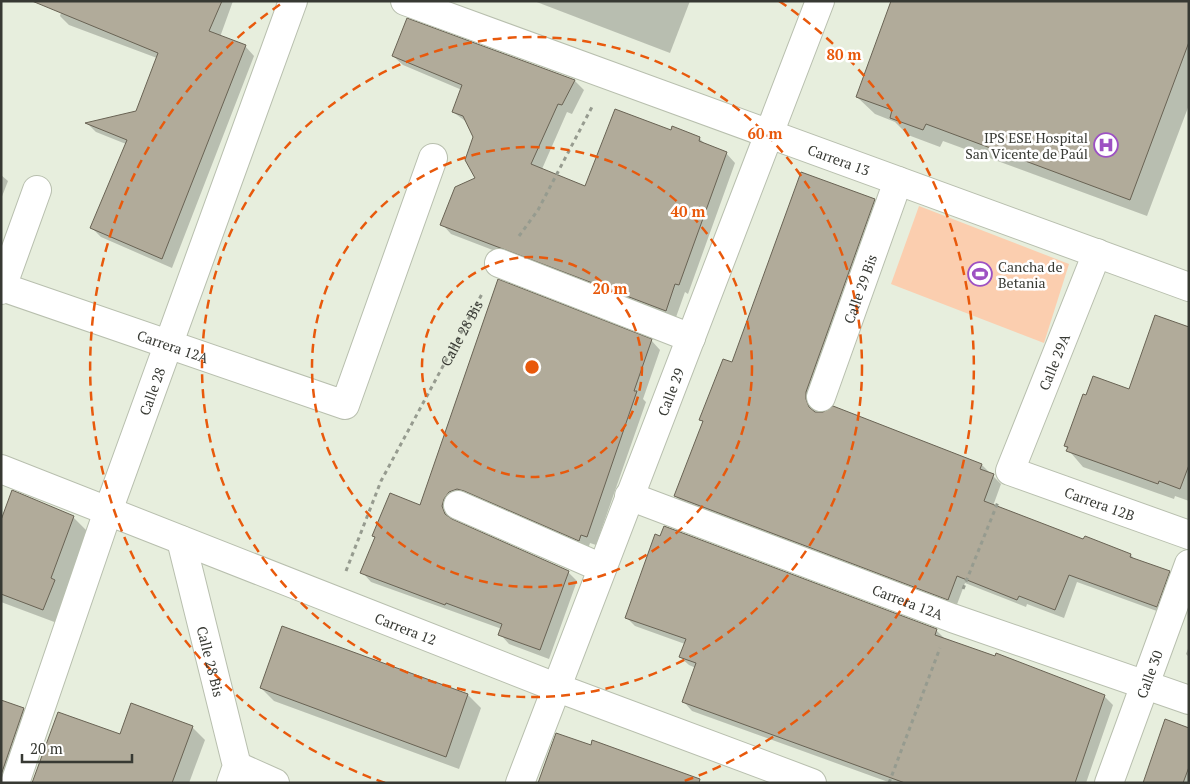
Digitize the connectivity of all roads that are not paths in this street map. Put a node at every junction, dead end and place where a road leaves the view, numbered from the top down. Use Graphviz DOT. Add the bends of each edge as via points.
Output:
graph roads {
  1 [pos="293,1"];
  2 [pos="405,1"];
  3 [pos="820,1"];
  4 [pos="769,134"];
  5 [pos="433,158"];
  6 [pos="898,181"];
  7 [pos="37,190"];
  8 [pos="1097,253"];
  9 [pos="499,263"];
  10 [pos="1189,287"];
  11 [pos="2,288"];
  12 [pos="691,338"];
  13 [pos="168,344"];
  14 [pos="821,397"];
  15 [pos="1,469"];
  16 [pos="1010,471"];
  17 [pos="629,496"];
  18 [pos="458,505"];
  19 [pos="108,511"];
  20 [pos="1189,535"];
  21 [pos="181,540"];
  22 [pos="1189,564"];
  23 [pos="602,568"];
  24 [pos="1144,685"];
  25 [pos="558,688"];
  26 [pos="1189,700"];
  27 [pos="234,774"];
  28 [pos="15,783"];
  29 [pos="276,783"];
  30 [pos="520,783"];
  31 [pos="812,783"];
  32 [pos="1109,783"];
  1 -- 13 [label="street, Calle 28"];
  2 -- 4 [label="street, Carrera 13"];
  3 -- 4 [label="street, Calle 29"];
  4 -- 6 [label="street, Carrera 13"];
  4 -- 12 [label="street, Calle 29"];
  5 -- 13 [label="street, Carrera 12A" via="345,405"];
  6 -- 8 [label="street, Carrera 13"];
  6 -- 14 [label="street, Calle 29 Bis"];
  7 -- 11 [label="street"];
  8 -- 10 [label="street, Carrera 13"];
  8 -- 16 [label="street, Calle 29A"];
  9 -- 12 [label="street"];
  11 -- 13 [label="street, Carrera 12A"];
  12 -- 17 [label="street, Calle 29"];
  13 -- 19 [label="street, Calle 28"];
  15 -- 19 [label="street, Carrera 12"];
  16 -- 20 [label="street, Carrera 12B"];
  17 -- 23 [label="street, Calle 29"];
  17 -- 24 [label="street, Carrera 12A" via="952,618"];
  18 -- 23 [label="street"];
  19 -- 21 [label="street, Carrera 12"];
  19 -- 28 [label="street, Calle 28"];
  21 -- 25 [label="street, Carrera 12"];
  21 -- 27 [label="street, Calle 28 Bis"];
  22 -- 24 [label="street, Calle 30"];
  23 -- 25 [label="street, Calle 29"];
  24 -- 26 [label="street, Carrera 12A"];
  24 -- 32 [label="street, Calle 30"];
  25 -- 30 [label="street, Calle 29"];
  25 -- 31 [label="street, Carrera 12"];
  27 -- 29 [label="street"];
}
